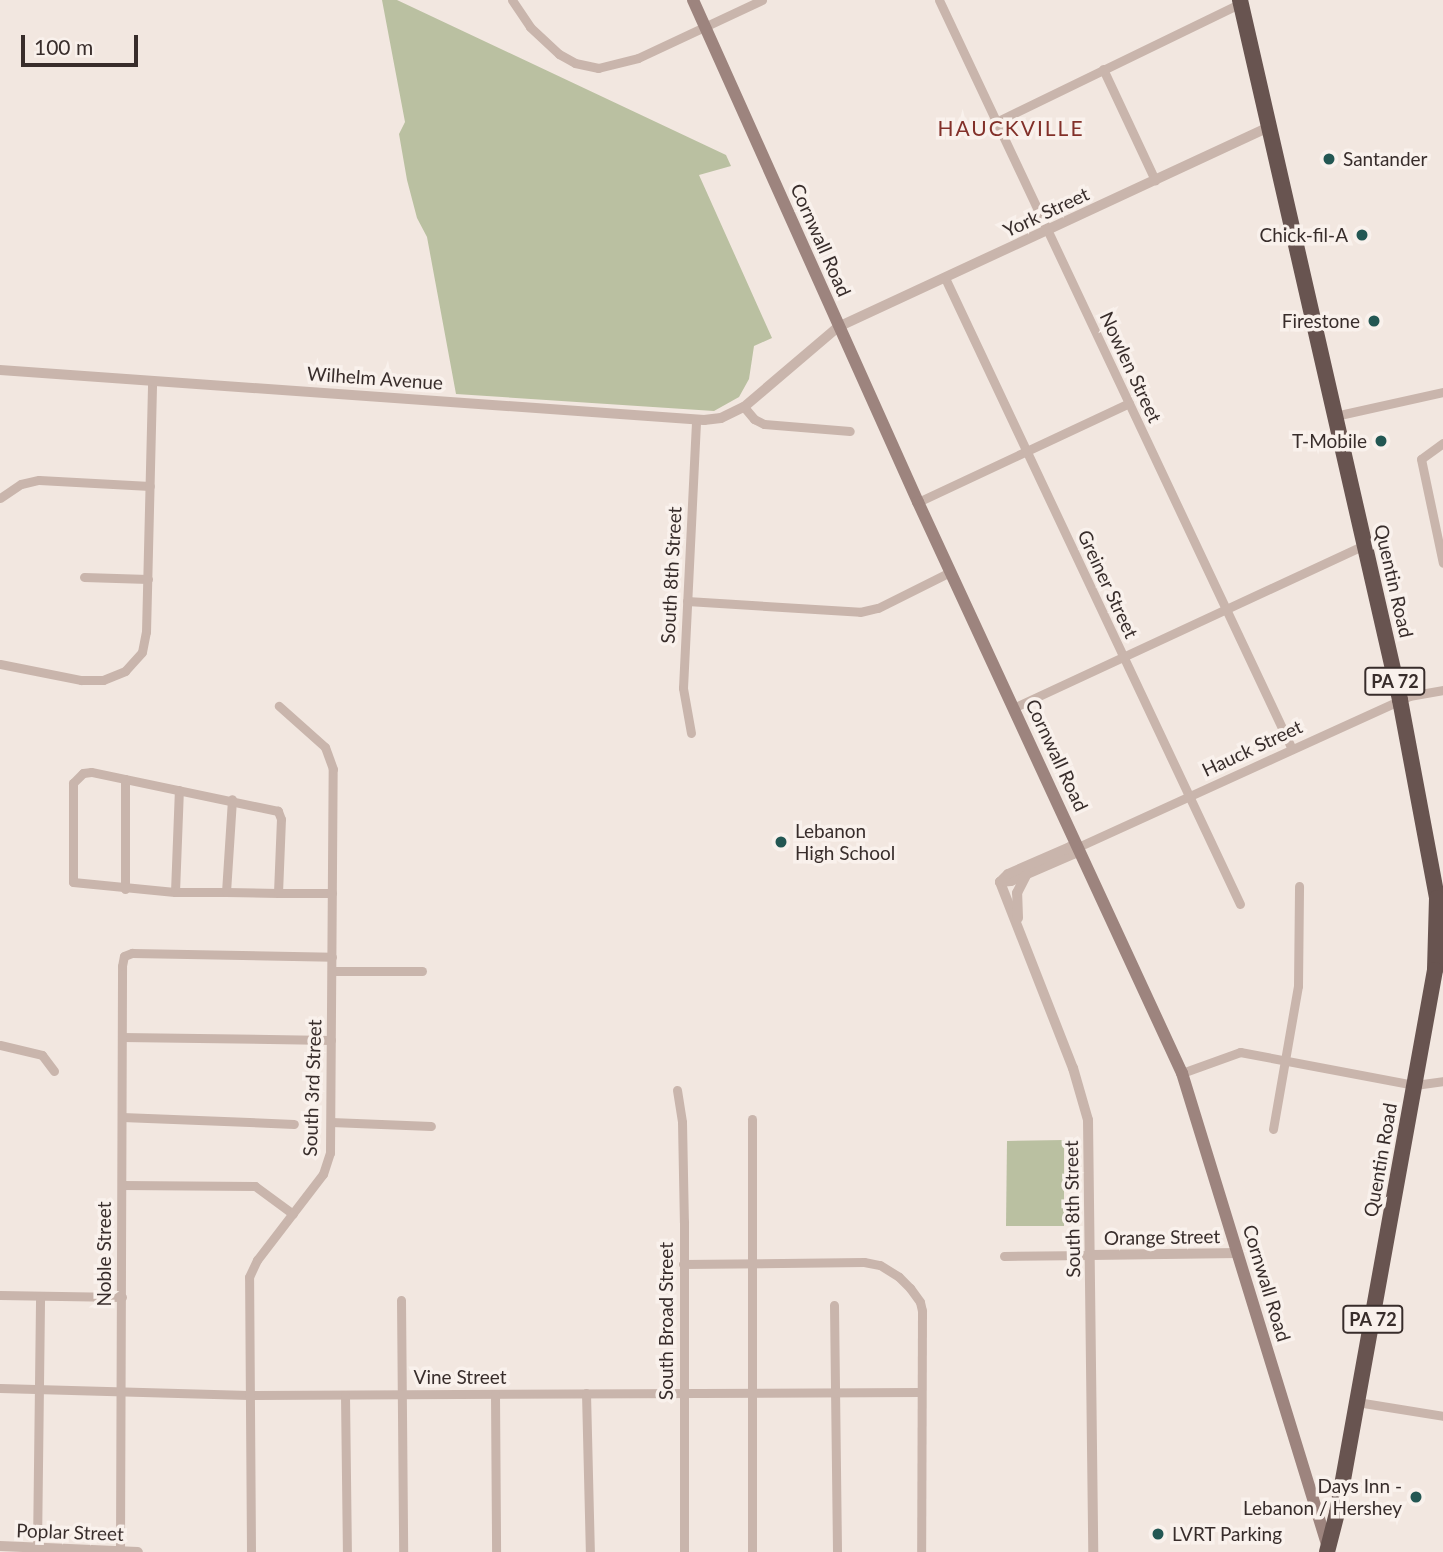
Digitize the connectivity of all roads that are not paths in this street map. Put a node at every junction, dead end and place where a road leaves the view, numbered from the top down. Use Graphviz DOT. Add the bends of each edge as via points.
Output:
graph roads {
  1 [pos="512,0"];
  2 [pos="693,0"];
  3 [pos="762,0"];
  4 [pos="939,0"];
  5 [pos="1240,2"];
  6 [pos="705,26"];
  7 [pos="1103,69"];
  8 [pos="996,122"];
  9 [pos="1269,127"];
  10 [pos="1155,180"];
  11 [pos="1048,230"];
  12 [pos="945,278"];
  13 [pos="838,327"];
  14 [pos="0,370"];
  15 [pos="152,380"];
  16 [pos="1443,392"];
  17 [pos="1129,403"];
  18 [pos="744,407"];
  19 [pos="1335,416"];
  20 [pos="696,419"];
  21 [pos="850,431"];
  22 [pos="1443,443"];
  23 [pos="1026,451"];
  24 [pos="150,486"];
  25 [pos="0,498"];
  26 [pos="918,502"];
  27 [pos="1364,545"];
  28 [pos="1443,562"];
  29 [pos="950,572"];
  30 [pos="84,577"];
  31 [pos="148,579"];
  32 [pos="687,601"];
  33 [pos="1226,609"];
  34 [pos="1123,657"];
  35 [pos="0,664"];
  36 [pos="1443,690"];
  37 [pos="1400,700"];
  38 [pos="279,706"];
  39 [pos="1013,708"];
  40 [pos="691,733"];
  41 [pos="1292,749"];
  42 [pos="125,779"];
  43 [pos="179,790"];
  44 [pos="1189,796"];
  45 [pos="232,799"];
  46 [pos="1078,847"];
  47 [pos="1026,875"];
  48 [pos="1000,882"];
  49 [pos="1299,886"];
  50 [pos="125,889"];
  51 [pos="174,892"];
  52 [pos="226,892"];
  53 [pos="278,892"];
  54 [pos="332,893"];
  55 [pos="1240,904"];
  56 [pos="1018,928"];
  57 [pos="1440,946"];
  58 [pos="332,957"];
  59 [pos="332,971"];
  60 [pos="422,971"];
  61 [pos="122,1037"];
  62 [pos="331,1040"];
  63 [pos="0,1045"];
  64 [pos="1285,1060"];
  65 [pos="54,1071"];
  66 [pos="1182,1073"];
  67 [pos="1443,1081"];
  68 [pos="1415,1085"];
  69 [pos="677,1090"];
  70 [pos="122,1117"];
  71 [pos="752,1119"];
  72 [pos="331,1122"];
  73 [pos="294,1124"];
  74 [pos="431,1126"];
  75 [pos="1273,1129"];
  76 [pos="122,1185"];
  77 [pos="293,1214"];
  78 [pos="1238,1253"];
  79 [pos="1091,1255"];
  80 [pos="1004,1256"];
  81 [pos="683,1264"];
  82 [pos="752,1266"];
  83 [pos="0,1295"];
  84 [pos="40,1296"];
  85 [pos="121,1297"];
  86 [pos="401,1300"];
  87 [pos="834,1305"];
  88 [pos="38,1387"];
  89 [pos="0,1388"];
  90 [pos="121,1391"];
  91 [pos="752,1392"];
  92 [pos="836,1392"];
  93 [pos="920,1392"];
  94 [pos="684,1393"];
  95 [pos="400,1394"];
  96 [pos="495,1394"];
  97 [pos="586,1394"];
  98 [pos="249,1395"];
  99 [pos="345,1395"];
  100 [pos="1357,1402"];
  101 [pos="1443,1416"];
  102 [pos="0,1546"];
  103 [pos="37,1548"];
  104 [pos="1328,1551"];
  105 [pos="120,1552"];
  106 [pos="138,1552"];
  107 [pos="251,1552"];
  108 [pos="347,1552"];
  109 [pos="402,1552"];
  110 [pos="496,1552"];
  111 [pos="590,1552"];
  112 [pos="684,1552"];
  113 [pos="752,1552"];
  114 [pos="837,1552"];
  115 [pos="921,1552"];
  116 [pos="1093,1552"];
  1 -- 6 [label="street" via="549,46 590,67 628,62"];
  2 -- 6 [label="main road, Cornwall Road"];
  3 -- 6 [label="street"];
  4 -- 8 [label="street, Nowlen Street"];
  5 -- 7 [label="street"];
  5 -- 9 [label="highway, Quentin Road / PA 72"];
  6 -- 13 [label="main road, Cornwall Road"];
  7 -- 8 [label="street"];
  7 -- 10 [label="street"];
  8 -- 11 [label="street, Nowlen Street"];
  9 -- 10 [label="street, York Street"];
  9 -- 19 [label="highway, Quentin Road / PA 72"];
  10 -- 11 [label="street, York Street"];
  11 -- 12 [label="street, York Street"];
  11 -- 17 [label="street, Nowlen Street"];
  12 -- 13 [label="street, York Street"];
  12 -- 23 [label="street, Greiner Street"];
  13 -- 18 [label="street, Wilhelm Avenue"];
  13 -- 26 [label="main road, Cornwall Road"];
  14 -- 15 [label="street, Wilhelm Avenue"];
  15 -- 20 [label="street, Wilhelm Avenue"];
  15 -- 24 [label="street"];
  16 -- 19 [label="street"];
  17 -- 23 [label="street"];
  17 -- 33 [label="street, Nowlen Street"];
  18 -- 20 [label="street, Wilhelm Avenue" via="721,418"];
  18 -- 21 [label="street" via="764,424"];
  19 -- 27 [label="highway, Quentin Road / PA 72"];
  20 -- 32 [label="street, South 8th Street"];
  22 -- 28 [label="street" via="1421,459"];
  23 -- 26 [label="street"];
  23 -- 34 [label="street, Greiner Street"];
  24 -- 25 [label="street" via="39,480 21,484"];
  24 -- 31 [label="street"];
  26 -- 29 [label="main road, Cornwall Road"];
  27 -- 33 [label="street"];
  27 -- 37 [label="highway, Quentin Road / PA 72"];
  29 -- 32 [label="street" via="878,608 860,612"];
  29 -- 39 [label="main road, Cornwall Road"];
  30 -- 31 [label="street"];
  31 -- 35 [label="street" via="142,652 125,671 103,680 81,680"];
  32 -- 40 [label="street, South 8th Street" via="683,688"];
  33 -- 34 [label="street"];
  33 -- 41 [label="street, Nowlen Street"];
  34 -- 39 [label="street"];
  34 -- 44 [label="street, Greiner Street"];
  36 -- 37 [label="street, Hauck Street"];
  37 -- 41 [label="street, Hauck Street"];
  37 -- 57 [label="highway, Quentin Road / PA 72" via="1434,871"];
  38 -- 54 [label="street, South 3rd Street" via="319,740 332,762"];
  39 -- 46 [label="main road, Cornwall Road"];
  41 -- 44 [label="street, Hauck Street"];
  42 -- 43 [label="street"];
  42 -- 50 [label="street"];
  42 -- 50 [label="street" via="92,772 83,773 73,783 73,881"];
  43 -- 45 [label="street"];
  43 -- 51 [label="street"];
  44 -- 46 [label="street, Hauck Street"];
  44 -- 55 [label="street, Greiner Street"];
  45 -- 52 [label="street"];
  45 -- 53 [label="street" via="278,811"];
  46 -- 47 [label="street, Hauck Street" via="1073,854"];
  46 -- 48 [label="street, Hauck Street" via="1008,874"];
  46 -- 66 [label="main road, Cornwall Road"];
  47 -- 48 [label="street, Hauck Street"];
  47 -- 56 [label="street" via="1017,893"];
  48 -- 56 [label="street, South 8th Street"];
  49 -- 64 [label="street" via="1298,986"];
  50 -- 51 [label="street"];
  51 -- 52 [label="street"];
  52 -- 53 [label="street"];
  53 -- 54 [label="street"];
  54 -- 58 [label="street, South 3rd Street"];
  56 -- 79 [label="street, South 8th Street" via="1086,1108"];
  57 -- 68 [label="highway, Quentin Road / PA 72"];
  58 -- 59 [label="street, South 3rd Street"];
  58 -- 61 [label="street, Noble Street" via="124,956"];
  59 -- 60 [label="street"];
  59 -- 62 [label="street, South 3rd Street"];
  61 -- 62 [label="street"];
  61 -- 70 [label="street, Noble Street"];
  62 -- 72 [label="street, South 3rd Street"];
  63 -- 65 [label="street" via="42,1055"];
  64 -- 66 [label="street" via="1240,1052"];
  64 -- 68 [label="street"];
  64 -- 75 [label="street"];
  66 -- 78 [label="main road, Cornwall Road"];
  67 -- 68 [label="street"];
  68 -- 100 [label="highway, Quentin Road / PA 72"];
  69 -- 81 [label="street, South Broad Street" via="682,1122"];
  70 -- 73 [label="street"];
  70 -- 76 [label="street, Noble Street"];
  71 -- 82 [label="street"];
  72 -- 74 [label="street"];
  72 -- 77 [label="street, South 3rd Street" via="328,1165"];
  76 -- 77 [label="street" via="255,1186"];
  76 -- 85 [label="street, Noble Street"];
  77 -- 98 [label="street, South 3rd Street" via="249,1277"];
  78 -- 79 [label="street, Orange Street"];
  78 -- 104 [label="main road, Cornwall Road"];
  79 -- 80 [label="street, Orange Street"];
  79 -- 116 [label="street, South 8th Street"];
  81 -- 82 [label="street"];
  81 -- 94 [label="street, South Broad Street"];
  82 -- 91 [label="street"];
  82 -- 93 [label="street" via="864,1262 880,1265 899,1277 920,1302"];
  83 -- 84 [label="street"];
  84 -- 85 [label="street"];
  84 -- 88 [label="street"];
  85 -- 90 [label="street, Noble Street"];
  86 -- 95 [label="street"];
  87 -- 92 [label="street"];
  88 -- 89 [label="street, Vine Street"];
  88 -- 90 [label="street, Vine Street"];
  88 -- 103 [label="street"];
  90 -- 98 [label="street, Vine Street"];
  90 -- 105 [label="street, Noble Street"];
  91 -- 92 [label="street, Vine Street"];
  91 -- 94 [label="street, Vine Street"];
  91 -- 113 [label="street"];
  92 -- 93 [label="street, Vine Street"];
  92 -- 114 [label="street"];
  93 -- 115 [label="street"];
  94 -- 97 [label="street, Vine Street"];
  94 -- 112 [label="street, South Broad Street"];
  95 -- 96 [label="street, Vine Street"];
  95 -- 99 [label="street, Vine Street"];
  95 -- 109 [label="street"];
  96 -- 97 [label="street, Vine Street"];
  96 -- 110 [label="street"];
  97 -- 111 [label="street"];
  98 -- 99 [label="street, Vine Street"];
  98 -- 107 [label="street, South 3rd Street"];
  99 -- 108 [label="street"];
  100 -- 101 [label="street"];
  100 -- 104 [label="highway, Quentin Road / PA 72"];
  102 -- 103 [label="street, Poplar Street"];
  103 -- 105 [label="street, Poplar Street"];
  105 -- 106 [label="street, Poplar Street"];
}
